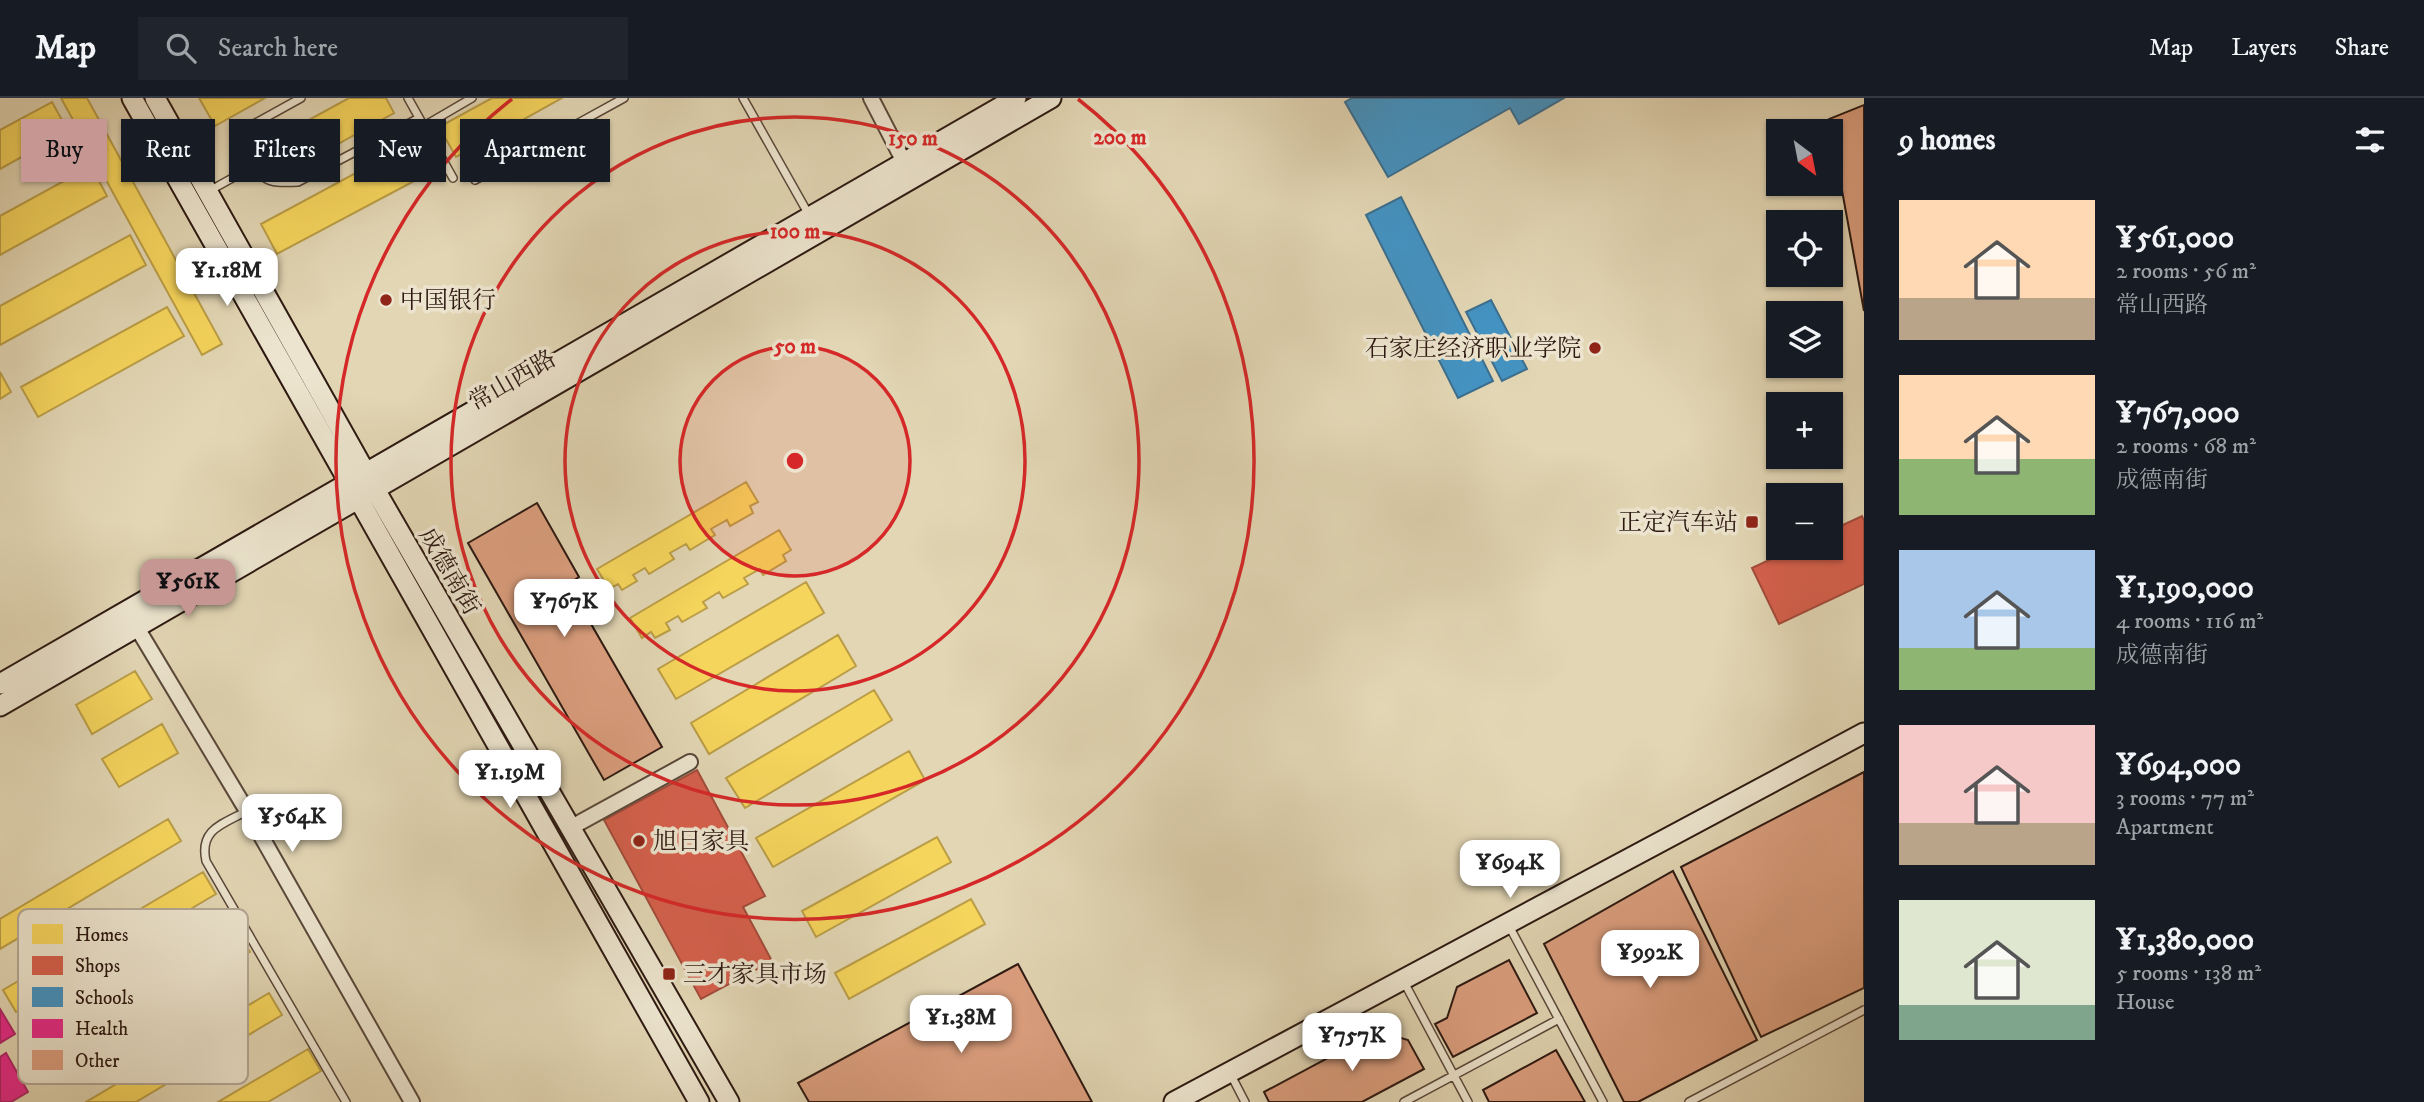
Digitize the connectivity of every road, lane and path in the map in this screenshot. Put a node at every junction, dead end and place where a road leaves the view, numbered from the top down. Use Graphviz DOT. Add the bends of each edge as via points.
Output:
graph roads {
  1 [pos="132,98"];
  2 [pos="155,98"];
  3 [pos="300,98"];
  4 [pos="408,98"];
  5 [pos="472,98"];
  6 [pos="624,98"];
  7 [pos="743,98"];
  8 [pos="871,98"];
  9 [pos="1016,98"];
  10 [pos="1051,98"];
  11 [pos="419,118"];
  12 [pos="263,119"];
  13 [pos="436,119"];
  14 [pos="586,119"];
  15 [pos="340,160"];
  16 [pos="904,162"];
  17 [pos="446,165"];
  18 [pos="453,178"];
  19 [pos="229,180"];
  20 [pos="207,192"];
  21 [pos="809,216"];
  22 [pos="361,485"];
  23 [pos="136,626"];
  24 [pos="0,684"];
  25 [pos="0,706"];
  26 [pos="1864,733"];
  27 [pos="690,762"];
  28 [pos="247,811"];
  29 [pos="570,828"];
  30 [pos="234,909"];
  31 [pos="1508,924"];
  32 [pos="248,933"];
  33 [pos="1402,980"];
  34 [pos="1864,1010"];
  35 [pos="1559,1019"];
  36 [pos="1230,1072"];
  37 [pos="1454,1076"];
  38 [pos="346,1102"];
  39 [pos="412,1102"];
  40 [pos="699,1102"];
  41 [pos="729,1102"];
  42 [pos="1174,1102"];
  43 [pos="1245,1102"];
  44 [pos="1404,1102"];
  45 [pos="1468,1102"];
  46 [pos="1603,1102"];
  47 [pos="1689,1102"];
  1 -- 22 [label="main road, 成德南街"];
  2 -- 20 [label="main road, 成德南街"];
  3 -- 12 [label="lane"];
  4 -- 11 [label="lane"];
  5 -- 13 [label="lane"];
  6 -- 14 [label="lane"];
  7 -- 21 [label="lane"];
  8 -- 16 [label="street"];
  9 -- 16 [label="main road, 常山西路"];
  10 -- 22 [label="main road, 常山西路"];
  11 -- 15 [label="lane"];
  16 -- 21 [label="main road, 常山西路"];
  17 -- 18 [label="lane"];
  19 -- 20 [label="lane"];
  20 -- 22 [label="main road, 成德南街"];
  21 -- 22 [label="main road, 常山西路"];
  22 -- 23 [label="main road, 常山西路"];
  22 -- 24 [label="main road, 常山西路"];
  22 -- 29 [label="main road, 成德南街"];
  22 -- 40 [label="main road, 成德南街"];
  23 -- 25 [label="main road, 常山西路"];
  23 -- 28 [label="street"];
  26 -- 31 [label="main road"];
  27 -- 29 [label="street"];
  28 -- 30 [label="lane" via="220,825 203,846 206,861"];
  28 -- 39 [label="street"];
  29 -- 41 [label="main road, 成德南街"];
  31 -- 33 [label="main road"];
  31 -- 35 [label="lane"];
  32 -- 38 [label="lane"];
  33 -- 36 [label="main road"];
  33 -- 37 [label="lane"];
  34 -- 47 [label="lane"];
  35 -- 37 [label="lane"];
  35 -- 46 [label="lane"];
  36 -- 42 [label="main road"];
  36 -- 43 [label="lane"];
  37 -- 44 [label="lane"];
  37 -- 45 [label="lane"];
}
